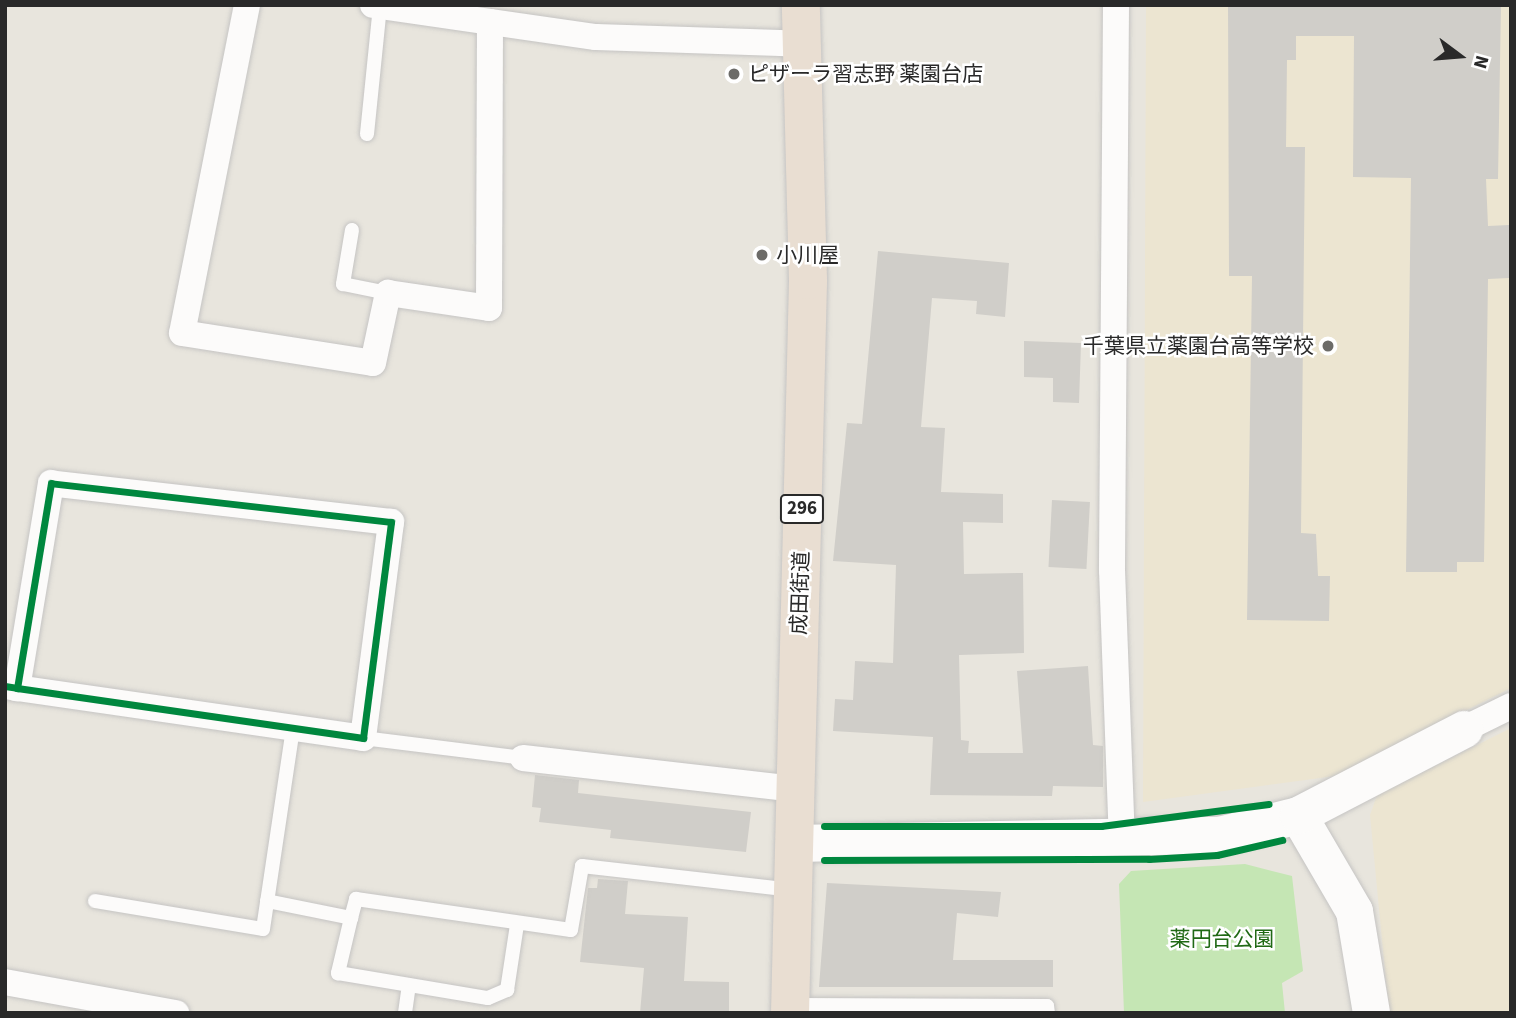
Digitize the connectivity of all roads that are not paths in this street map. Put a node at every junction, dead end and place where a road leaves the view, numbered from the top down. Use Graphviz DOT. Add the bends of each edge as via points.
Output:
graph roads {
  1 [pos="247,5"];
  2 [pos="800,5"];
  3 [pos="1116,5"];
  4 [pos="377,6"];
  5 [pos="490,22"];
  6 [pos="803,44"];
  7 [pos="367,134"];
  8 [pos="352,230"];
  9 [pos="388,293"];
  10 [pos="11,687"];
  11 [pos="1511,706"];
  12 [pos="293,729"];
  13 [pos="1464,729"];
  14 [pos="363,738"];
  15 [pos="523,758"];
  16 [pos="794,789"];
  17 [pos="1298,816"];
  18 [pos="1122,841"];
  19 [pos="794,843"];
  20 [pos="794,890"];
  21 [pos="95,901"];
  22 [pos="267,901"];
  23 [pos="351,918"];
  24 [pos="517,925"];
  25 [pos="5,982"];
  26 [pos="409,985"];
  27 [pos="790,1009"];
  28 [pos="176,1013"];
  29 [pos="405,1013"];
  30 [pos="1048,1013"];
  31 [pos="1371,1013"];
  1 -- 9 [label="street" via="182,333 373,363"];
  2 -- 6 [label="highway, 成田街道 / 296"];
  3 -- 18 [label="street" via="1112,570"];
  4 -- 5 [label="street"];
  4 -- 7 [label="lane"];
  5 -- 6 [label="street" via="596,37"];
  5 -- 9 [label="street" via="489,308"];
  6 -- 16 [label="highway, 成田街道 / 296" via="808,280"];
  8 -- 9 [label="lane" via="343,284"];
  10 -- 12 [label="street"];
  10 -- 14 [label="street" via="51,483 391,522"];
  11 -- 13 [label="street"];
  12 -- 14 [label="street"];
  12 -- 22 [label="lane"];
  13 -- 17 [label="street"];
  14 -- 15 [label="lane"];
  15 -- 16 [label="street"];
  16 -- 19 [label="highway, 成田街道 / 296"];
  17 -- 18 [label="street" via="1219,835"];
  17 -- 31 [label="street" via="1354,911"];
  18 -- 19 [label="street"];
  19 -- 20 [label="highway, 成田街道 / 296"];
  20 -- 24 [label="lane" via="582,866 571,930"];
  20 -- 27 [label="highway, 成田街道 / 296"];
  21 -- 22 [label="lane" via="263,929"];
  22 -- 23 [label="lane"];
  23 -- 24 [label="lane" via="356,899"];
  23 -- 26 [label="lane" via="338,973"];
  24 -- 26 [label="lane" via="507,990 488,998"];
  25 -- 28 [label="street"];
  26 -- 29 [label="lane"];
  27 -- 30 [label="lane" via="1047,1006"];
}
